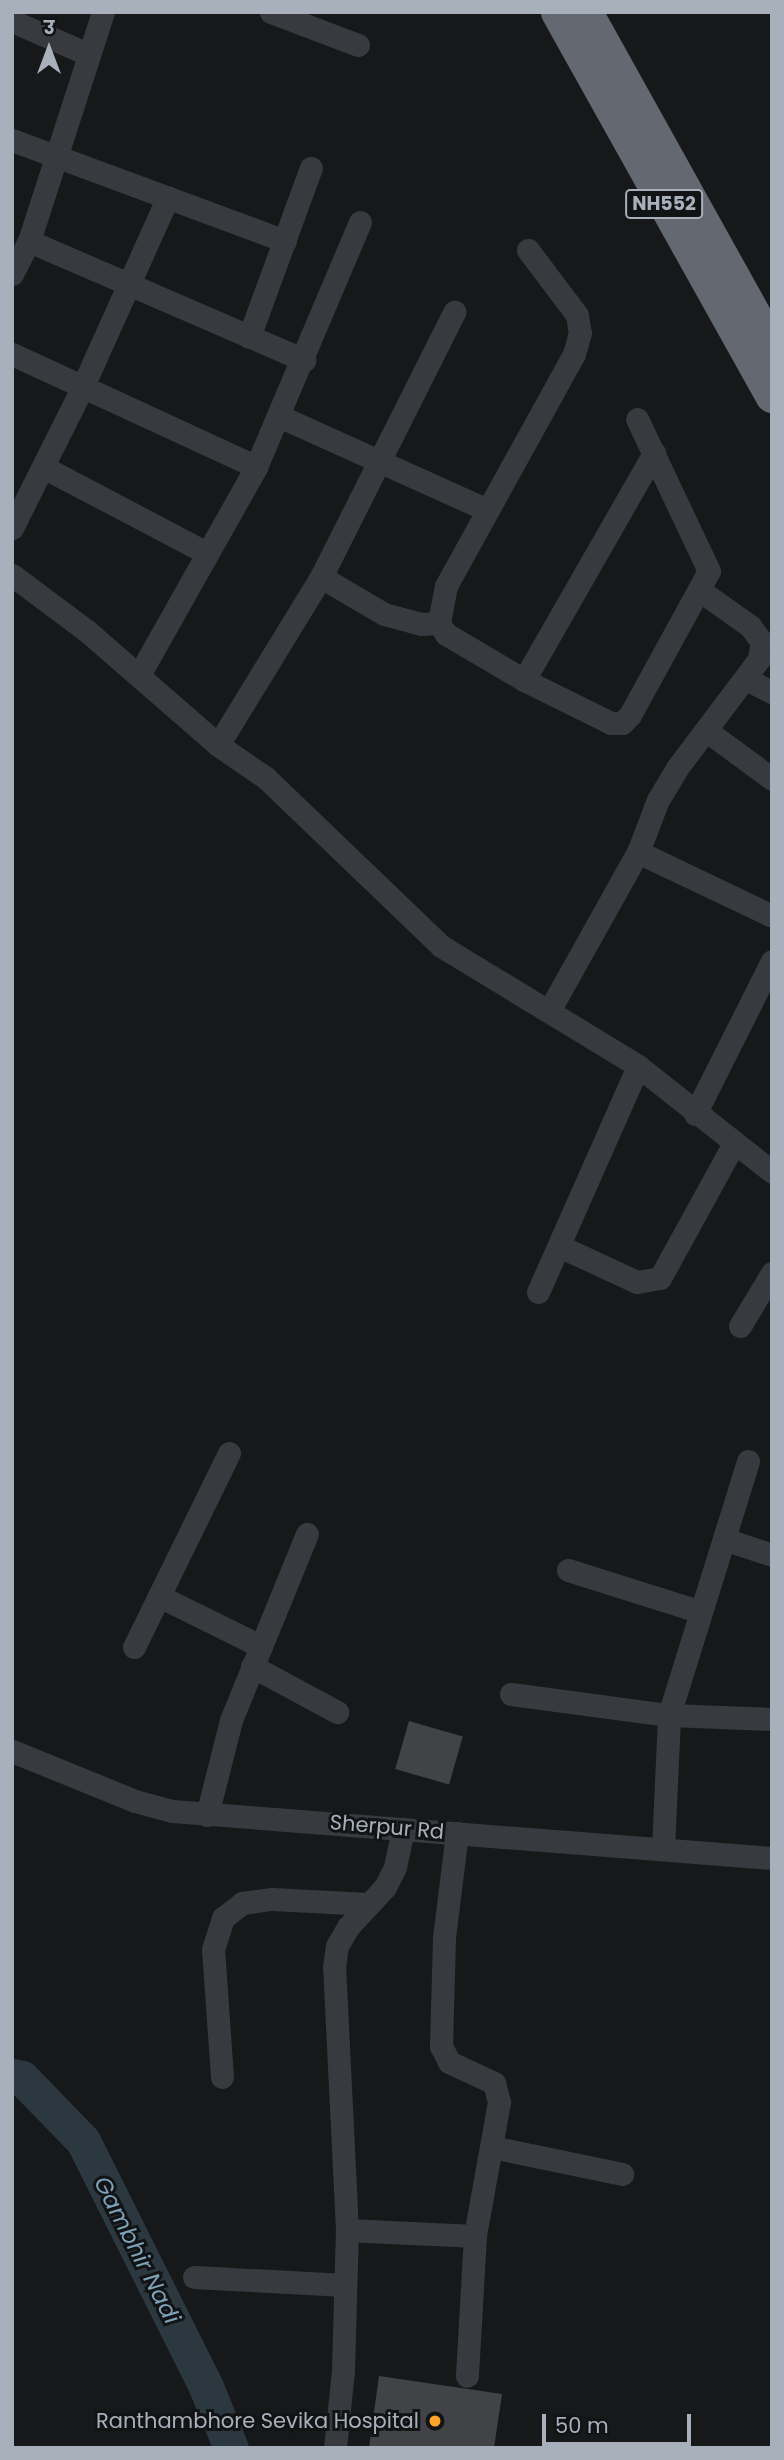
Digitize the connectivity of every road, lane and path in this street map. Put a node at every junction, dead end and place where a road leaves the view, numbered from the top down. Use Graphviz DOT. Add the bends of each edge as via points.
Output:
graph roads {
  1 [pos="103,12"];
  2 [pos="271,12"];
  3 [pos="557,12"];
  4 [pos="586,12"];
  5 [pos="25,21"];
  6 [pos="358,45"];
  7 [pos="88,54"];
  8 [pos="12,140"];
  9 [pos="58,155"];
  10 [pos="311,168"];
  11 [pos="168,197"];
  12 [pos="360,222"];
  13 [pos="29,241"];
  14 [pos="285,241"];
  15 [pos="528,250"];
  16 [pos="12,274"];
  17 [pos="130,286"];
  18 [pos="454,312"];
  19 [pos="249,337"];
  20 [pos="772,346"];
  21 [pos="12,354"];
  22 [pos="304,360"];
  23 [pos="83,386"];
  24 [pos="772,396"];
  25 [pos="279,416"];
  26 [pos="637,419"];
  27 [pos="654,453"];
  28 [pos="381,462"];
  29 [pos="256,467"];
  30 [pos="45,468"];
  31 [pos="488,510"];
  32 [pos="12,528"];
  33 [pos="207,554"];
  34 [pos="12,575"];
  35 [pos="321,577"];
  36 [pos="702,592"];
  37 [pos="439,623"];
  38 [pos="139,675"];
  39 [pos="524,680"];
  40 [pos="748,680"];
  41 [pos="772,692"];
  42 [pos="707,731"];
  43 [pos="218,745"];
  44 [pos="772,779"];
  45 [pos="638,852"];
  46 [pos="772,915"];
  47 [pos="772,961"];
  48 [pos="550,1011"];
  49 [pos="638,1066"];
  50 [pos="695,1114"];
  51 [pos="733,1145"];
  52 [pos="772,1172"];
  53 [pos="559,1246"];
  54 [pos="772,1273"];
  55 [pos="538,1292"];
  56 [pos="740,1326"];
  57 [pos="229,1453"];
  58 [pos="748,1461"];
  59 [pos="307,1534"];
  60 [pos="724,1539"];
  61 [pos="772,1555"];
  62 [pos="568,1570"];
  63 [pos="159,1596"];
  64 [pos="701,1612"];
  65 [pos="134,1647"];
  66 [pos="256,1656"];
  67 [pos="512,1694"];
  68 [pos="337,1712"];
  69 [pos="669,1716"];
  70 [pos="772,1719"];
  71 [pos="12,1751"];
  72 [pos="207,1815"];
  73 [pos="403,1829"];
  74 [pos="457,1833"];
  75 [pos="663,1849"];
  76 [pos="772,1858"];
  77 [pos="369,1904"];
  78 [pos="222,2077"];
  79 [pos="492,2147"];
  80 [pos="622,2174"];
  81 [pos="346,2230"];
  82 [pos="475,2236"];
  83 [pos="194,2277"];
  84 [pos="345,2285"];
  85 [pos="467,2376"];
  86 [pos="335,2448"];
  1 -- 7 [label="street"];
  2 -- 6 [label="street"];
  3 -- 24 [label="highway, NH552"];
  4 -- 20 [label="highway, NH552"];
  5 -- 7 [label="street"];
  7 -- 9 [label="street"];
  8 -- 9 [label="street"];
  9 -- 11 [label="street"];
  9 -- 13 [label="street"];
  10 -- 14 [label="street"];
  11 -- 14 [label="street"];
  11 -- 17 [label="street"];
  12 -- 22 [label="street"];
  13 -- 16 [label="street"];
  13 -- 17 [label="street"];
  14 -- 19 [label="street"];
  15 -- 31 [label="street" via="577,315 580,333 574,354"];
  17 -- 19 [label="street"];
  17 -- 23 [label="street"];
  18 -- 28 [label="street"];
  19 -- 22 [label="street"];
  21 -- 23 [label="street"];
  22 -- 25 [label="street"];
  23 -- 29 [label="street"];
  23 -- 30 [label="street"];
  25 -- 28 [label="street"];
  25 -- 29 [label="street"];
  26 -- 27 [label="street"];
  27 -- 36 [label="street" via="705,554 709,571"];
  27 -- 39 [label="street"];
  28 -- 31 [label="street"];
  28 -- 35 [label="street"];
  29 -- 33 [label="street"];
  30 -- 32 [label="street"];
  30 -- 33 [label="street"];
  31 -- 37 [label="street" via="446,586"];
  33 -- 38 [label="street"];
  34 -- 38 [label="street"];
  35 -- 37 [label="street" via="384,614 421,624"];
  35 -- 43 [label="street"];
  36 -- 39 [label="street" via="622,723 611,723"];
  36 -- 40 [label="street" via="750,626 762,642"];
  37 -- 39 [label="street" via="446,634"];
  38 -- 43 [label="street"];
  40 -- 41 [label="street"];
  40 -- 42 [label="street"];
  42 -- 44 [label="street"];
  42 -- 45 [label="street" via="658,800"];
  43 -- 48 [label="street" via="266,778 441,946"];
  45 -- 46 [label="street"];
  45 -- 48 [label="street"];
  47 -- 50 [label="street"];
  48 -- 49 [label="street"];
  49 -- 50 [label="street"];
  49 -- 53 [label="street"];
  50 -- 51 [label="street"];
  51 -- 52 [label="street"];
  51 -- 53 [label="street" via="660,1278 637,1283"];
  53 -- 55 [label="street"];
  54 -- 56 [label="street"];
  57 -- 63 [label="street"];
  58 -- 60 [label="street"];
  59 -- 66 [label="street"];
  60 -- 61 [label="street"];
  60 -- 64 [label="street"];
  62 -- 64 [label="street"];
  63 -- 65 [label="street"];
  63 -- 66 [label="street"];
  64 -- 69 [label="street"];
  66 -- 68 [label="street"];
  66 -- 72 [label="street" via="231,1720"];
  67 -- 69 [label="street"];
  69 -- 70 [label="street"];
  69 -- 75 [label="street"];
  71 -- 72 [label="street, Sherpur Rd" via="135,1801"];
  72 -- 73 [label="street, Sherpur Rd"];
  73 -- 74 [label="street, Sherpur Rd"];
  73 -- 77 [label="street" via="395,1867"];
  74 -- 75 [label="street, Sherpur Rd"];
  74 -- 79 [label="street" via="444,1938 441,2046 449,2062 494,2083 499,2102"];
  75 -- 76 [label="street, Sherpur Rd"];
  77 -- 78 [label="street" via="272,1899 242,1903 223,1918 213,1949"];
  77 -- 81 [label="street" via="337,1946 334,1967"];
  79 -- 80 [label="street"];
  79 -- 82 [label="street"];
  81 -- 82 [label="street"];
  81 -- 84 [label="street"];
  82 -- 85 [label="street"];
  83 -- 84 [label="street"];
  84 -- 86 [label="street"];
}
